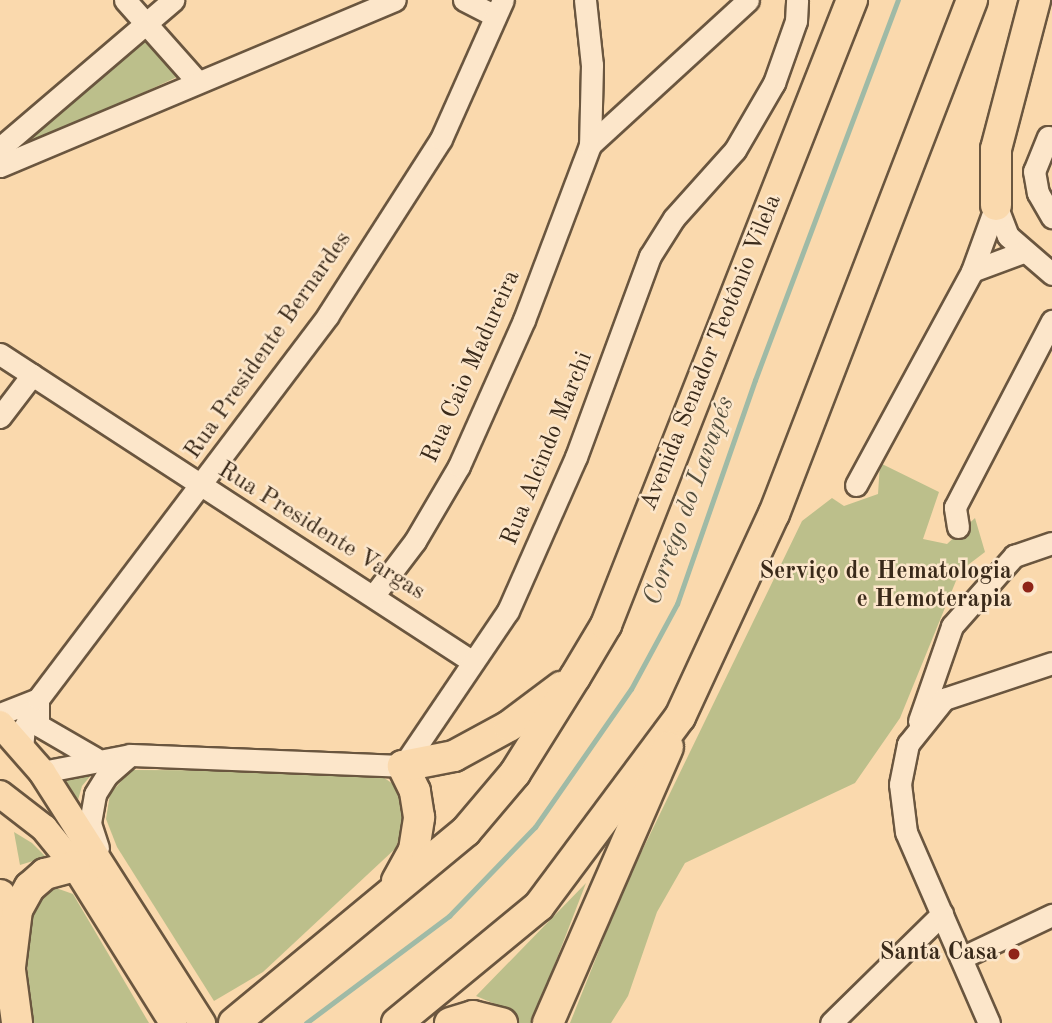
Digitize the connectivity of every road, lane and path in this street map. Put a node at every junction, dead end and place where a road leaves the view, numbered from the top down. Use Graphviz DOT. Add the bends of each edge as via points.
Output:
graph roads {
  1 [pos="125,0"];
  2 [pos="173,0"];
  3 [pos="395,0"];
  4 [pos="464,0"];
  5 [pos="585,0"];
  6 [pos="748,0"];
  7 [pos="797,0"];
  8 [pos="852,0"];
  9 [pos="972,0"];
  10 [pos="1035,0"];
  11 [pos="499,8"];
  12 [pos="148,24"];
  13 [pos="196,80"];
  14 [pos="1052,139"];
  15 [pos="590,145"];
  16 [pos="0,148"];
  17 [pos="0,166"];
  18 [pos="996,205"];
  19 [pos="1052,217"];
  20 [pos="1023,253"];
  21 [pos="972,271"];
  22 [pos="1052,274"];
  23 [pos="1052,321"];
  24 [pos="0,354"];
  25 [pos="32,375"];
  26 [pos="0,417"];
  27 [pos="856,485"];
  28 [pos="201,488"];
  29 [pos="958,527"];
  30 [pos="1052,543"];
  31 [pos="374,595"];
  32 [pos="473,662"];
  33 [pos="1052,663"];
  34 [pos="575,677"];
  35 [pos="38,699"];
  36 [pos="0,714"];
  37 [pos="680,717"];
  38 [pos="0,724"];
  39 [pos="916,729"];
  40 [pos="22,749"];
  41 [pos="130,755"];
  42 [pos="95,758"];
  43 [pos="403,766"];
  44 [pos="42,772"];
  45 [pos="0,794"];
  46 [pos="86,868"];
  47 [pos="390,894"];
  48 [pos="0,895"];
  49 [pos="942,914"];
  50 [pos="1052,915"];
  51 [pos="961,958"];
  52 [pos="10,967"];
  53 [pos="18,1023"];
  54 [pos="173,1023"];
  55 [pos="202,1023"];
  56 [pos="234,1023"];
  57 [pos="397,1023"];
  58 [pos="450,1023"];
  59 [pos="502,1023"];
  60 [pos="548,1023"];
  61 [pos="831,1023"];
  62 [pos="989,1023"];
  1 -- 12 [label="street"];
  2 -- 12 [label="street"];
  3 -- 13 [label="street"];
  4 -- 11 [label="street"];
  5 -- 15 [label="street, Rua Caio Madureira" via="592,65"];
  6 -- 15 [label="street, Rua Caio Madureira"];
  7 -- 32 [label="street, Rua Alcindo Marchi" via="796,21 774,83 735,149 674,218 650,256 539,547 508,611"];
  8 -- 34 [label="highway, Avenida Senador Teotônio Vilela" via="606,625"];
  9 -- 37 [label="highway" via="774,514"];
  10 -- 18 [label="highway" via="996,149"];
  11 -- 28 [label="street, Rua Presidente Bernardes" via="442,139 328,315"];
  12 -- 13 [label="street"];
  12 -- 16 [label="street"];
  13 -- 17 [label="street"];
  14 -- 19 [label="street" via="1048,136 1034,171 1038,193"];
  15 -- 31 [label="street, Rua Caio Madureira" via="524,320 459,466 415,541"];
  18 -- 20 [label="street" via="1008,236"];
  18 -- 21 [label="street"];
  20 -- 21 [label="street"];
  20 -- 22 [label="street"];
  21 -- 27 [label="street"];
  23 -- 29 [label="street" via="955,507"];
  24 -- 25 [label="street, Rua Presidente Vargas"];
  25 -- 26 [label="street"];
  25 -- 28 [label="street, Rua Presidente Vargas"];
  28 -- 31 [label="street, Rua Presidente Vargas"];
  28 -- 35 [label="street, Rua Presidente Bernardes"];
  30 -- 39 [label="street" via="1014,556 952,626"];
  31 -- 32 [label="street, Rua Presidente Vargas"];
  32 -- 43 [label="street, Rua Alcindo Marchi"];
  33 -- 39 [label="street" via="944,699"];
  34 -- 43 [label="highway" via="509,726 454,756"];
  34 -- 47 [label="highway, Avenida Senador Teotônio Vilela" via="515,773 467,831"];
  35 -- 36 [label="street"];
  35 -- 40 [label="street, Rua Presidente Bernardes" via="24,728"];
  35 -- 42 [label="street" via="38,725"];
  37 -- 57 [label="highway" via="539,906"];
  37 -- 60 [label="highway" via="644,811"];
  38 -- 40 [label="main road"];
  39 -- 49 [label="street" via="900,784 905,832"];
  40 -- 44 [label="main road"];
  41 -- 42 [label="street"];
  41 -- 43 [label="street"];
  41 -- 46 [label="street" via="107,775 95,794"];
  42 -- 44 [label="street"];
  43 -- 47 [label="highway" via="415,791 419,817 414,850"];
  44 -- 46 [label="main road"];
  45 -- 46 [label="main road"];
  46 -- 52 [label="highway" via="45,874 30,887 17,910"];
  46 -- 54 [label="main road"];
  46 -- 55 [label="main road"];
  47 -- 56 [label="highway, Avenida Senador Teotônio Vilela"];
  48 -- 52 [label="highway"];
  49 -- 51 [label="street"];
  49 -- 61 [label="street"];
  50 -- 51 [label="street"];
  51 -- 62 [label="street"];
  52 -- 53 [label="highway"];
  58 -- 59 [label="highway" via="472,1016"];
}
